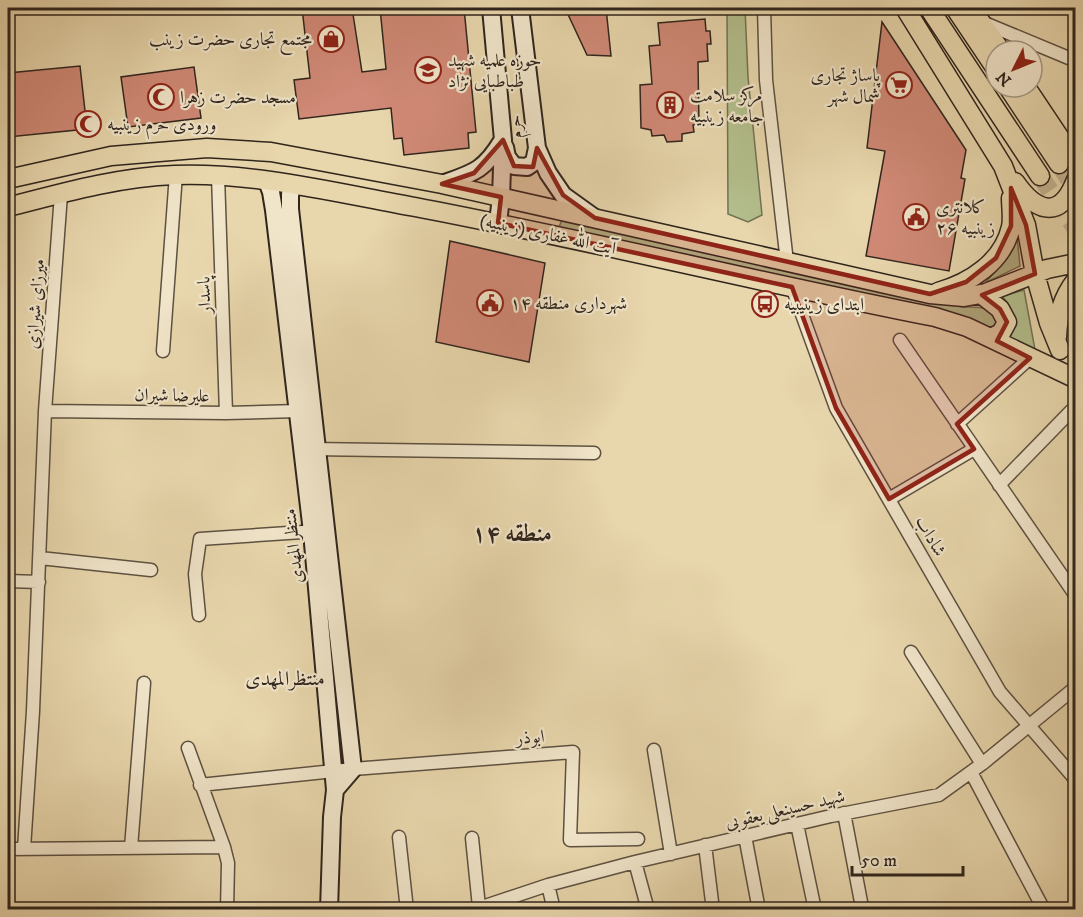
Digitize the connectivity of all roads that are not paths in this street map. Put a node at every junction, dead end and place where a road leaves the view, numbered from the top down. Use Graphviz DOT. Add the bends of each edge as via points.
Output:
graph roads {
  1 [pos="491,8"];
  2 [pos="520,8"];
  3 [pos="765,8"];
  4 [pos="905,8"];
  5 [pos="928,8"];
  6 [pos="955,8"];
  7 [pos="976,15"];
  8 [pos="993,39"];
  9 [pos="984,51"];
  10 [pos="1076,61"];
  11 [pos="1017,99"];
  12 [pos="1034,99"];
  13 [pos="1056,130"];
  14 [pos="503,140"];
  15 [pos="537,148"];
  16 [pos="1067,163"];
  17 [pos="1003,166"];
  18 [pos="176,174"];
  19 [pos="218,176"];
  20 [pos="1040,176"];
  21 [pos="8,179"];
  22 [pos="1076,179"];
  23 [pos="267,181"];
  24 [pos="442,184"];
  25 [pos="294,185"];
  26 [pos="1011,188"];
  27 [pos="61,194"];
  28 [pos="501,197"];
  29 [pos="8,207"];
  30 [pos="282,209"];
  31 [pos="596,218"];
  32 [pos="498,223"];
  33 [pos="787,262"];
  34 [pos="1076,263"];
  35 [pos="1035,274"];
  36 [pos="1076,280"];
  37 [pos="792,287"];
  38 [pos="930,294"];
  39 [pos="981,294"];
  40 [pos="991,338"];
  41 [pos="900,340"];
  42 [pos="1060,350"];
  43 [pos="163,351"];
  44 [pos="1030,358"];
  45 [pos="1075,379"];
  46 [pos="45,411"];
  47 [pos="298,411"];
  48 [pos="1071,411"];
  49 [pos="226,413"];
  50 [pos="957,424"];
  51 [pos="974,448"];
  52 [pos="309,449"];
  53 [pos="594,453"];
  54 [pos="999,485"];
  55 [pos="889,499"];
  56 [pos="319,531"];
  57 [pos="40,558"];
  58 [pos="151,570"];
  59 [pos="8,581"];
  60 [pos="39,582"];
  61 [pos="1076,596"];
  62 [pos="199,615"];
  63 [pos="911,652"];
  64 [pos="144,683"];
  65 [pos="1076,687"];
  66 [pos="1028,725"];
  67 [pos="188,748"];
  68 [pos="654,750"];
  69 [pos="982,764"];
  70 [pos="353,769"];
  71 [pos="334,772"];
  72 [pos="971,772"];
  73 [pos="1076,780"];
  74 [pos="200,785"];
  75 [pos="335,790"];
  76 [pos="844,813"];
  77 [pos="797,824"];
  78 [pos="745,836"];
  79 [pos="399,837"];
  80 [pos="472,838"];
  81 [pos="638,839"];
  82 [pos="705,845"];
  83 [pos="224,847"];
  84 [pos="131,848"];
  85 [pos="8,849"];
  86 [pos="24,849"];
  87 [pos="671,854"];
  88 [pos="635,862"];
  89 [pos="548,885"];
  90 [pos="861,902"];
  91 [pos="476,908"];
  92 [pos="227,909"];
  93 [pos="328,909"];
  94 [pos="407,909"];
  95 [pos="554,909"];
  96 [pos="648,909"];
  97 [pos="713,909"];
  98 [pos="759,909"];
  99 [pos="815,909"];
  100 [pos="1044,909"];
  1 -- 14 [label="street, حرم"];
  2 -- 15 [label="street, حرم"];
  3 -- 33 [label="street" via="766,80"];
  4 -- 17 [label="main road"];
  5 -- 20 [label="main road"];
  6 -- 9 [label="main road"];
  7 -- 8 [label="main road"];
  7 -- 10 [label="street"];
  11 -- 16 [label="main road"];
  12 -- 13 [label="main road"];
  13 -- 16 [label="main road"];
  13 -- 22 [label="main road"];
  14 -- 15 [label="street" via="514,166 527,167 534,162"];
  14 -- 24 [label="street, حرم" via="492,158 474,173"];
  14 -- 28 [label="street"];
  15 -- 31 [label="street, حرم" via="563,195"];
  17 -- 22 [label="main road" via="1026,198 1039,207 1063,202"];
  17 -- 26 [label="main road"];
  18 -- 19 [label="main road, آیت الله غفاری (زینبیه)"];
  18 -- 27 [label="main road, آیت الله غفاری (زینبیه)" via="114,181"];
  18 -- 43 [label="street"];
  19 -- 23 [label="main road, آیت الله غفاری (زینبیه)"];
  19 -- 49 [label="street, پاسدار"];
  21 -- 24 [label="main road, آیت الله غفاری (زینبیه)" via="111,156 207,148 271,152"];
  23 -- 25 [label="main road, آیت الله غفاری (زینبیه)"];
  23 -- 30 [label="street, منتظر المهدی"];
  24 -- 28 [label="main road, آیت الله غفاری (زینبیه)"];
  25 -- 30 [label="street"];
  25 -- 32 [label="main road, آیت الله غفاری (زینبیه)"];
  26 -- 35 [label="main road" via="1026,225"];
  26 -- 38 [label="main road" via="1011,226 996,258 966,282"];
  27 -- 29 [label="main road, آیت الله غفاری (زینبیه)"];
  27 -- 46 [label="street, میرزای شیرازی"];
  28 -- 31 [label="main road, آیت الله غفاری (زینبیه)"];
  28 -- 32 [label="street"];
  30 -- 47 [label="street, منتظر المهدی"];
  30 -- 52 [label="street"];
  31 -- 33 [label="main road, آیت الله غفاری (زینبیه)"];
  32 -- 37 [label="main road, آیت الله غفاری (زینبیه)"];
  33 -- 38 [label="main road, آیت الله غفاری (زینبیه)"];
  34 -- 35 [label="main road, آیت الله غفاری (زینبیه)"];
  35 -- 39 [label="main road, آیت الله غفاری (زینبیه)"];
  35 -- 42 [label="main road"];
  36 -- 42 [label="main road" via="1066,293 1058,318"];
  37 -- 40 [label="main road, آیت الله غفاری (زینبیه)" via="935,317"];
  37 -- 55 [label="street, شاداب" via="836,408"];
  38 -- 39 [label="main road, آیت الله غفاری (زینبیه)"];
  39 -- 40 [label="main road" via="1000,309 1007,322 1001,333"];
  40 -- 44 [label="main road, آیت الله غفاری (زینبیه)"];
  41 -- 50 [label="street"];
  42 -- 45 [label="main road"];
  44 -- 45 [label="main road, آیت الله غفاری (زینبیه)"];
  44 -- 50 [label="street"];
  46 -- 49 [label="street, علیرضا شیران"];
  46 -- 57 [label="street, میرزای شیرازی"];
  47 -- 49 [label="street, علیرضا شیران"];
  47 -- 52 [label="street, منتظر المهدی"];
  48 -- 54 [label="street"];
  50 -- 51 [label="street"];
  51 -- 54 [label="street"];
  51 -- 55 [label="street"];
  52 -- 53 [label="street"];
  52 -- 56 [label="street, منتظر المهدی"];
  54 -- 61 [label="street"];
  55 -- 66 [label="street, شاداب" via="1000,692"];
  56 -- 62 [label="street" via="200,539 195,574"];
  56 -- 70 [label="street"];
  56 -- 71 [label="street, منتظر المهدی"];
  57 -- 58 [label="street"];
  57 -- 60 [label="street, میرزای شیرازی"];
  59 -- 60 [label="street"];
  60 -- 86 [label="street, میرزای شیرازی"];
  63 -- 69 [label="street"];
  64 -- 84 [label="street"];
  65 -- 66 [label="street, شهید حسینعلی یعقوبی"];
  66 -- 69 [label="street, شهید حسینعلی یعقوبی"];
  66 -- 73 [label="street, شاداب"];
  67 -- 74 [label="street"];
  68 -- 87 [label="street"];
  69 -- 72 [label="street, شهید حسینعلی یعقوبی"];
  70 -- 71 [label="street, ابوذر"];
  70 -- 75 [label="street"];
  70 -- 81 [label="street, ابوذر" via="573,752 570,840"];
  71 -- 74 [label="street, ابوذر"];
  71 -- 75 [label="street, منتظر المهدی"];
  72 -- 76 [label="street, شهید حسینعلی یعقوبی" via="939,795"];
  72 -- 100 [label="street"];
  74 -- 83 [label="street"];
  75 -- 93 [label="street, منتظر المهدی"];
  76 -- 77 [label="street, شهید حسینعلی یعقوبی"];
  76 -- 90 [label="street"];
  77 -- 78 [label="street, شهید حسینعلی یعقوبی"];
  77 -- 99 [label="street"];
  78 -- 82 [label="street, شهید حسینعلی یعقوبی"];
  78 -- 98 [label="street"];
  79 -- 94 [label="street"];
  80 -- 91 [label="street"];
  82 -- 87 [label="street, شهید حسینعلی یعقوبی"];
  82 -- 97 [label="street"];
  83 -- 84 [label="street"];
  83 -- 92 [label="street" via="228,863"];
  84 -- 86 [label="street"];
  85 -- 86 [label="street"];
  87 -- 88 [label="street, شهید حسینعلی یعقوبی"];
  88 -- 89 [label="street, شهید حسینعلی یعقوبی"];
  88 -- 96 [label="street"];
  89 -- 91 [label="street, شهید حسینعلی یعقوبی"];
  89 -- 95 [label="street"];
}
